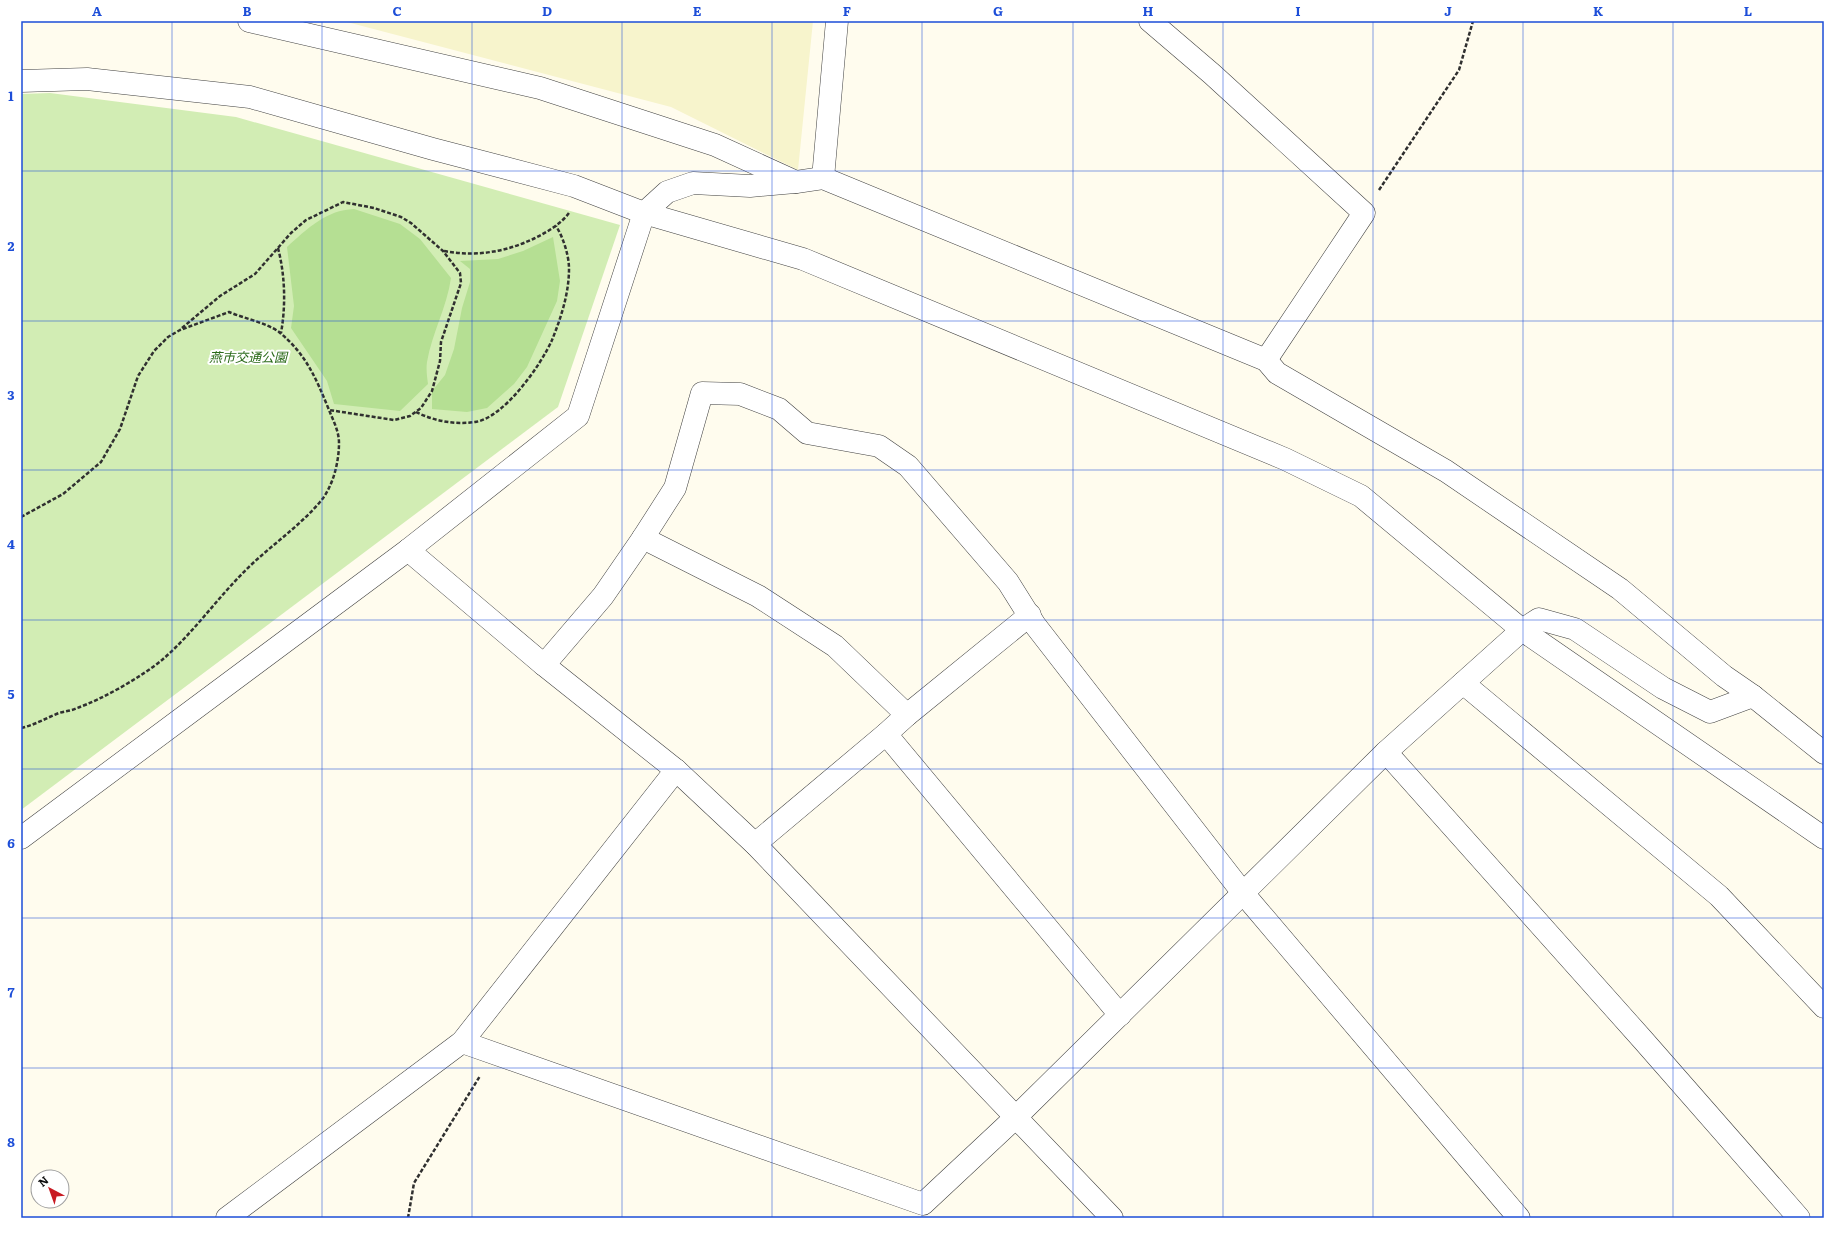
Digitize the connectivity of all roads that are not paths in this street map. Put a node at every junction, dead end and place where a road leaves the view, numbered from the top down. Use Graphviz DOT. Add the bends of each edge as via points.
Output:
graph roads {
  1 [pos="248,21"];
  2 [pos="837,21"];
  3 [pos="1150,21"];
  4 [pos="21,80"];
  5 [pos="824,178"];
  6 [pos="796,182"];
  7 [pos="644,213"];
  8 [pos="1266,360"];
  9 [pos="643,538"];
  10 [pos="408,550"];
  11 [pos="1030,615"];
  12 [pos="1522,630"];
  13 [pos="544,665"];
  14 [pos="1463,683"];
  15 [pos="1753,696"];
  16 [pos="907,715"];
  17 [pos="886,734"];
  18 [pos="1386,752"];
  19 [pos="1824,753"];
  20 [pos="676,770"];
  21 [pos="21,838"];
  22 [pos="1824,838"];
  23 [pos="755,844"];
  24 [pos="1243,893"];
  25 [pos="1824,1007"];
  26 [pos="1120,1015"];
  27 [pos="462,1042"];
  28 [pos="1016,1117"];
  29 [pos="228,1218"];
  30 [pos="1112,1218"];
  31 [pos="1519,1218"];
  32 [pos="1799,1218"];
  1 -- 6 [label="street" via="540,88 715,144"];
  2 -- 5 [label="street"];
  3 -- 8 [label="street" via="1364,213"];
  4 -- 7 [label="street" via="87,79 250,97 582,189"];
  5 -- 6 [label="street"];
  5 -- 8 [label="street"];
  6 -- 7 [label="street" via="750,186 693,183 667,192"];
  7 -- 10 [label="street" via="578,416"];
  7 -- 12 [label="street" via="803,259 1285,459 1362,496"];
  8 -- 15 [label="street" via="1277,373 1446,471 1620,589 1724,676"];
  9 -- 11 [label="street" via="675,488 702,394 740,394 779,409 807,433 879,446 908,466 1008,582"];
  9 -- 13 [label="street" via="603,596"];
  9 -- 16 [label="street" via="758,596 835,646"];
  10 -- 13 [label="street"];
  10 -- 21 [label="street"];
  11 -- 16 [label="street"];
  11 -- 24 [label="street" via="1035,625"];
  12 -- 14 [label="street"];
  12 -- 15 [label="street" via="1539,619 1575,629 1663,688 1710,712"];
  12 -- 22 [label="street"];
  13 -- 20 [label="street"];
  14 -- 18 [label="street"];
  14 -- 25 [label="street" via="1719,896"];
  15 -- 19 [label="street"];
  16 -- 17 [label="street"];
  17 -- 23 [label="street"];
  17 -- 26 [label="street"];
  18 -- 24 [label="street"];
  18 -- 32 [label="street"];
  20 -- 23 [label="street"];
  20 -- 27 [label="street"];
  23 -- 28 [label="street"];
  24 -- 26 [label="street"];
  24 -- 31 [label="street"];
  26 -- 28 [label="street"];
  27 -- 28 [label="street" via="923,1204"];
  27 -- 29 [label="street"];
  28 -- 30 [label="street"];
}
